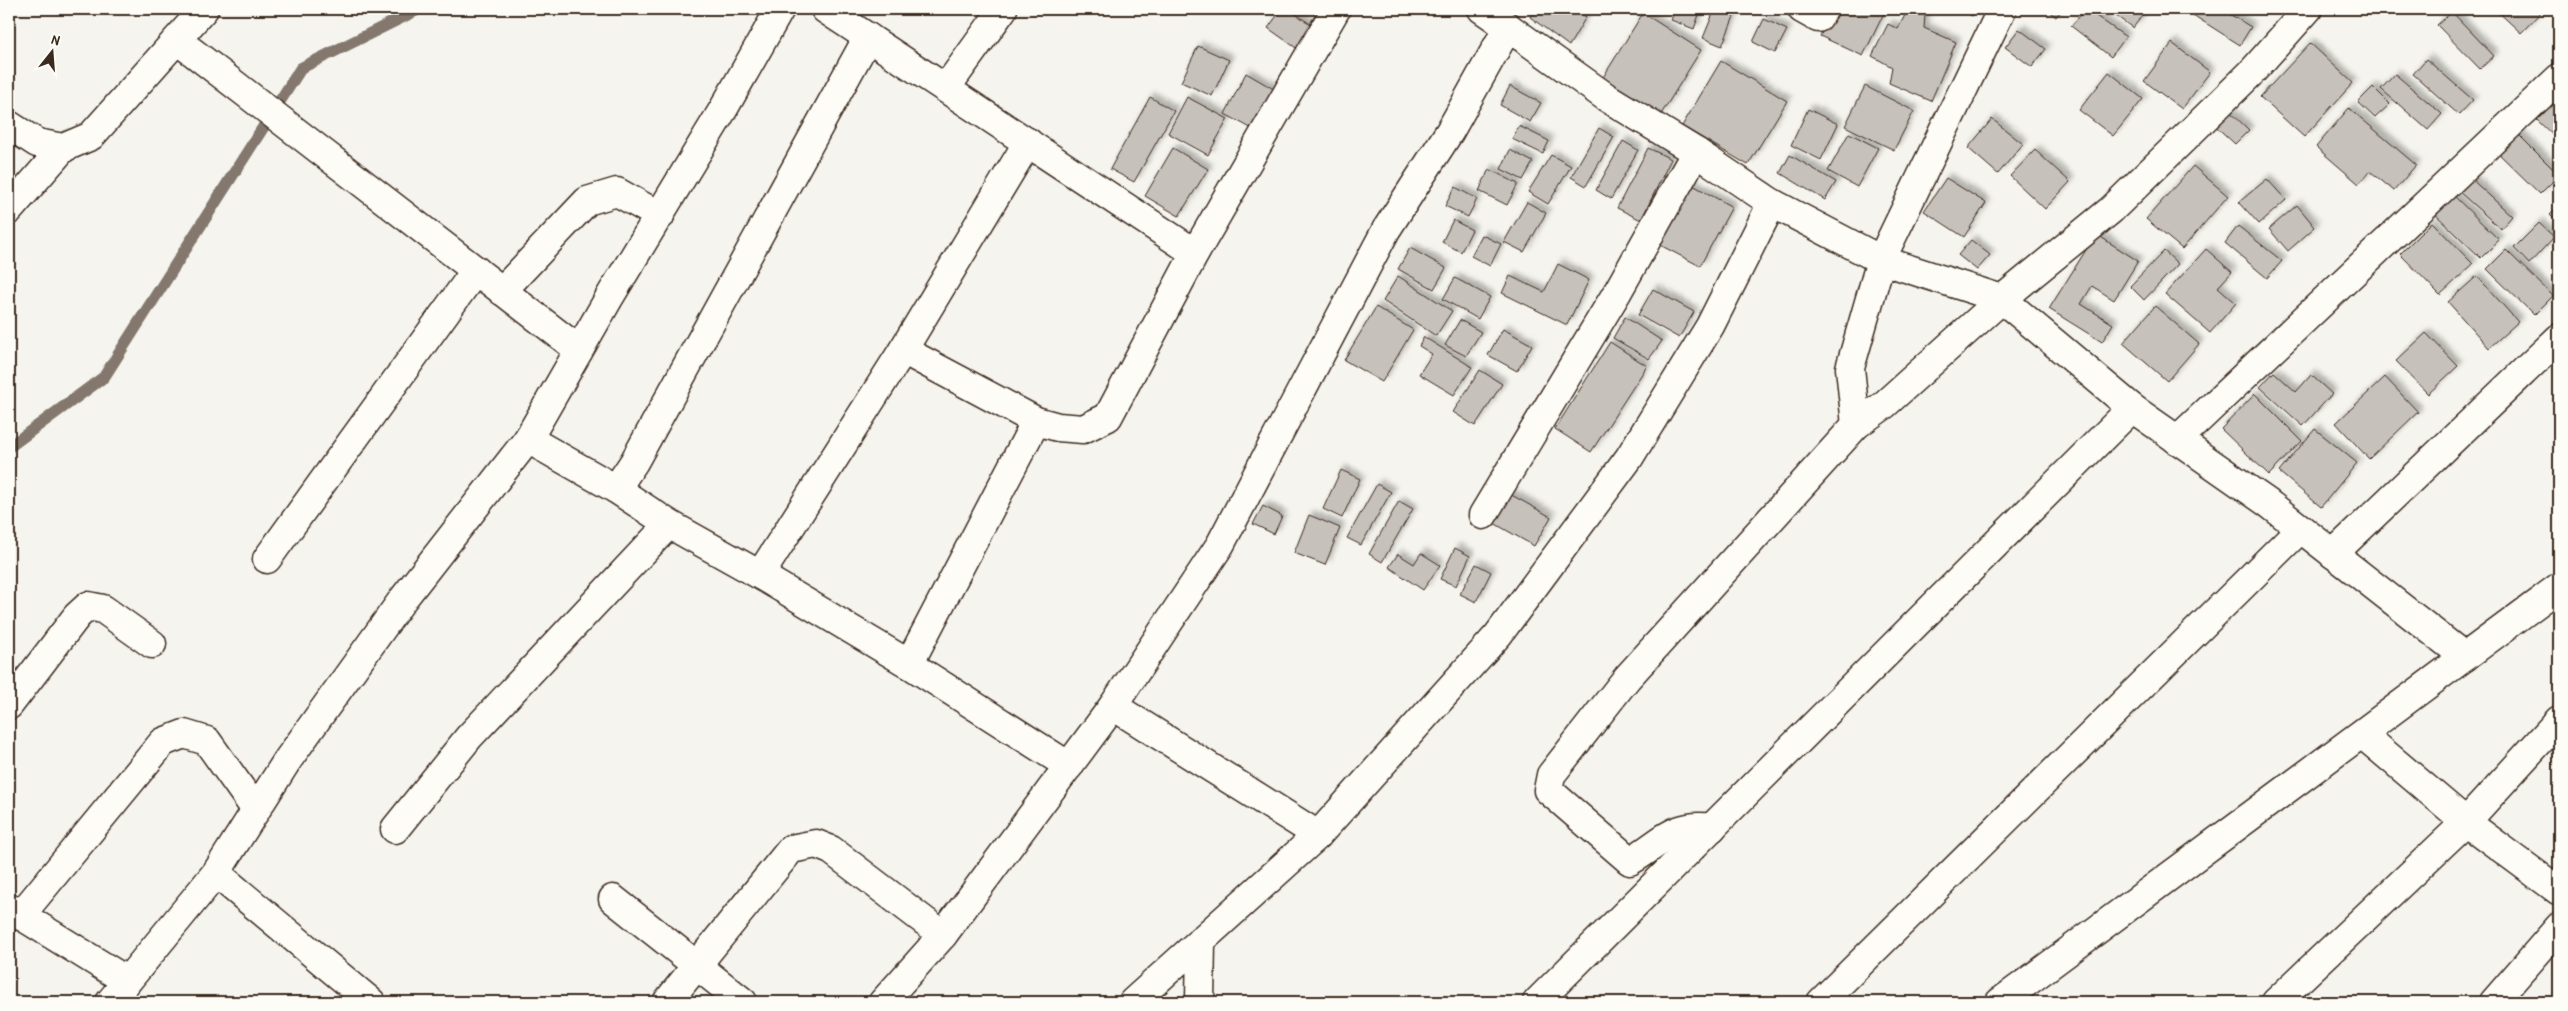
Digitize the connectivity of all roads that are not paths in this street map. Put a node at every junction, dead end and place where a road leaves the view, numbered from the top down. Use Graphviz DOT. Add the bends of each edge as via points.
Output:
graph roads {
  1 [pos="204,9"];
  2 [pos="780,9"];
  3 [pos="1003,9"];
  4 [pos="1336,9"];
  5 [pos="1482,9"];
  6 [pos="1802,9"];
  7 [pos="1824,9"];
  8 [pos="2002,9"];
  9 [pos="2308,9"];
  10 [pos="834,11"];
  11 [pos="1508,27"];
  12 [pos="868,37"];
  13 [pos="177,40"];
  14 [pos="2559,78"];
  15 [pos="946,88"];
  16 [pos="9,125"];
  17 [pos="1028,142"];
  18 [pos="63,148"];
  19 [pos="1696,152"];
  20 [pos="1772,203"];
  21 [pos="9,210"];
  22 [pos="660,216"];
  23 [pos="1195,253"];
  24 [pos="1881,260"];
  25 [pos="476,270"];
  26 [pos="502,291"];
  27 [pos="2002,299"];
  28 [pos="2559,338"];
  29 [pos="579,350"];
  30 [pos="903,350"];
  31 [pos="2132,408"];
  32 [pos="1036,421"];
  33 [pos="1856,426"];
  34 [pos="528,439"];
  35 [pos="2177,440"];
  36 [pos="616,489"];
  37 [pos="1483,515"];
  38 [pos="669,524"];
  39 [pos="2300,529"];
  40 [pos="2333,554"];
  41 [pos="266,560"];
  42 [pos="760,575"];
  43 [pos="2559,587"];
  44 [pos="152,644"];
  45 [pos="2465,657"];
  46 [pos="909,664"];
  47 [pos="9,705"];
  48 [pos="1113,706"];
  49 [pos="2559,720"];
  50 [pos="2362,734"];
  51 [pos="1069,766"];
  52 [pos="256,810"];
  53 [pos="2466,822"];
  54 [pos="1712,828"];
  55 [pos="395,829"];
  56 [pos="1318,835"];
  57 [pos="216,873"];
  58 [pos="2559,891"];
  59 [pos="612,899"];
  60 [pos="15,912"];
  61 [pos="2559,927"];
  62 [pos="943,935"];
  63 [pos="1202,940"];
  64 [pos="697,965"];
  65 [pos="127,981"];
  66 [pos="110,1002"];
  67 [pos="371,1002"];
  68 [pos="667,1002"];
  69 [pos="743,1002"];
  70 [pos="883,1002"];
  71 [pos="1133,1002"];
  72 [pos="1200,1002"];
  73 [pos="1536,1002"];
  74 [pos="1821,1002"];
  75 [pos="2000,1002"];
  76 [pos="2276,1002"];
  77 [pos="2494,1002"];
  1 -- 13 [label="street"];
  2 -- 22 [label="street"];
  3 -- 15 [label="street"];
  4 -- 23 [label="street"];
  5 -- 11 [label="street"];
  6 -- 7 [label="street" via="1818,18"];
  8 -- 24 [label="street"];
  9 -- 27 [label="street" via="2251,73 2110,210"];
  10 -- 12 [label="street"];
  11 -- 19 [label="street" via="1606,96"];
  11 -- 48 [label="street" via="1450,131 1386,230 1220,545"];
  12 -- 15 [label="street"];
  12 -- 36 [label="street" via="634,462"];
  13 -- 18 [label="street" via="91,136"];
  13 -- 25 [label="street"];
  14 -- 35 [label="street"];
  15 -- 17 [label="street"];
  16 -- 18 [label="street" via="37,143"];
  17 -- 23 [label="street"];
  17 -- 30 [label="street"];
  18 -- 21 [label="street"];
  19 -- 20 [label="street"];
  19 -- 37 [label="street" via="1618,290"];
  20 -- 24 [label="street"];
  20 -- 56 [label="street" via="1710,326 1629,458 1498,635"];
  22 -- 26 [label="street" via="618,192 587,201"];
  22 -- 29 [label="street"];
  23 -- 32 [label="street" via="1108,417 1083,429"];
  24 -- 27 [label="street"];
  24 -- 33 [label="street" via="1850,368"];
  25 -- 26 [label="street"];
  25 -- 41 [label="street"];
  26 -- 29 [label="street"];
  27 -- 31 [label="street"];
  27 -- 33 [label="street" via="1884,405"];
  28 -- 40 [label="street"];
  29 -- 34 [label="street"];
  30 -- 32 [label="street"];
  30 -- 42 [label="street"];
  31 -- 35 [label="street"];
  31 -- 54 [label="street"];
  32 -- 46 [label="street"];
  33 -- 54 [label="street" via="1627,678 1551,775 1548,790 1630,861 1657,841 1694,825"];
  34 -- 36 [label="street"];
  34 -- 52 [label="street" via="403,598"];
  35 -- 39 [label="street"];
  36 -- 38 [label="street"];
  38 -- 42 [label="street"];
  38 -- 55 [label="street" via="469,738"];
  39 -- 40 [label="street"];
  39 -- 74 [label="street"];
  40 -- 45 [label="street"];
  42 -- 46 [label="street"];
  43 -- 45 [label="street"];
  44 -- 47 [label="street" via="103,609 88,606"];
  45 -- 50 [label="street"];
  46 -- 51 [label="street"];
  48 -- 51 [label="street"];
  48 -- 56 [label="street"];
  49 -- 53 [label="street"];
  50 -- 53 [label="street"];
  50 -- 75 [label="street"];
  51 -- 62 [label="street"];
  52 -- 57 [label="street"];
  52 -- 60 [label="street" via="207,741 184,734 164,742"];
  53 -- 58 [label="street"];
  53 -- 76 [label="street"];
  54 -- 73 [label="street"];
  56 -- 63 [label="street"];
  57 -- 65 [label="street"];
  57 -- 67 [label="street"];
  59 -- 64 [label="street"];
  60 -- 65 [label="street"];
  61 -- 77 [label="street"];
  62 -- 64 [label="street" via="831,850 816,844 791,849"];
  62 -- 70 [label="street"];
  63 -- 71 [label="street"];
  63 -- 72 [label="street"];
  64 -- 68 [label="street"];
  64 -- 69 [label="street"];
  65 -- 66 [label="street"];
}
